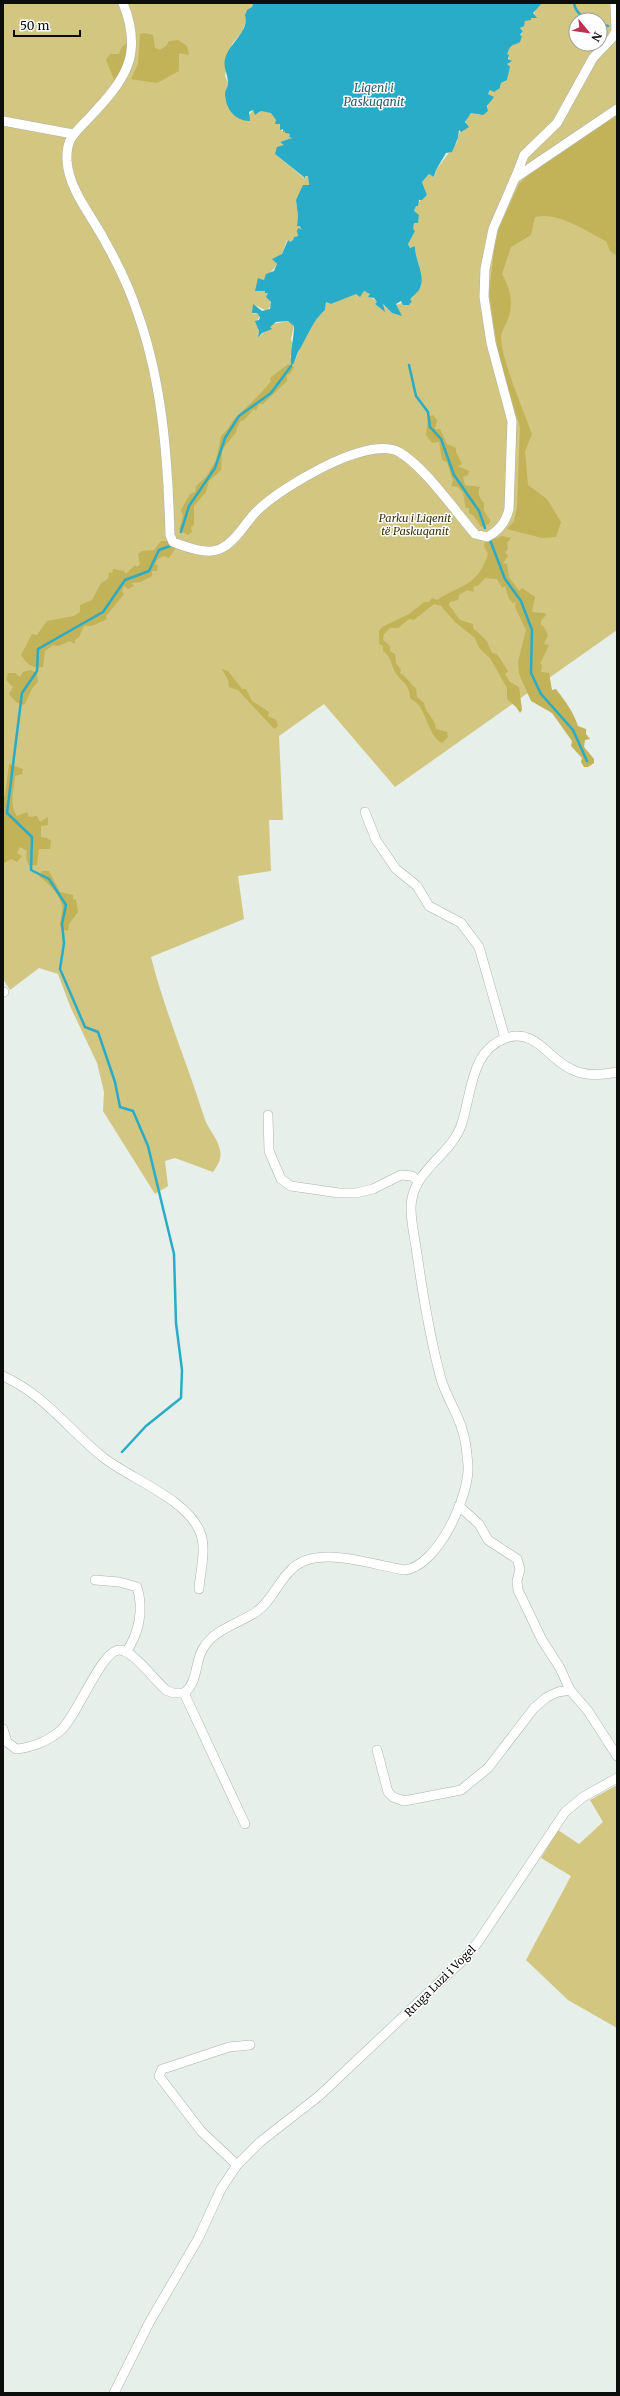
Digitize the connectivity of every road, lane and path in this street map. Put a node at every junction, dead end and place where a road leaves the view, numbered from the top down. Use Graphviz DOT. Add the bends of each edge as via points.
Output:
graph roads {
  1 [pos="123,3"];
  2 [pos="615,3"];
  3 [pos="617,109"];
  4 [pos="3,121"];
  5 [pos="73,134"];
  6 [pos="515,178"];
  7 [pos="366,812"];
  8 [pos="505,1038"];
  9 [pos="617,1072"];
  10 [pos="268,1115"];
  11 [pos="418,1181"];
  12 [pos="3,1376"];
  13 [pos="460,1506"];
  14 [pos="95,1580"];
  15 [pos="199,1589"];
  16 [pos="126,1652"];
  17 [pos="570,1690"];
  18 [pos="184,1693"];
  19 [pos="3,1729"];
  20 [pos="377,1750"];
  21 [pos="617,1756"];
  22 [pos="617,1778"];
  23 [pos="246,1824"];
  24 [pos="250,2045"];
  25 [pos="237,2165"];
  26 [pos="114,2393"];
  1 -- 5 [label="street" via="132,33 132,54 118,83 107,98"];
  2 -- 6 [label="street" via="616,31 593,58 557,123 524,155"];
  3 -- 6 [label="street"];
  4 -- 5 [label="street"];
  5 -- 6 [label="street" via="68,148 70,176 107,244 134,304 152,367 163,421 170,535 174,542 179,544 210,551 219,550 227,545 259,509 294,484 346,458 377,448 392,449 413,462 478,536 487,537 504,524 509,509 512,421 491,343 484,284 493,229"];
  7 -- 8 [label="street" via="376,840 396,869 417,886 429,906 460,923 479,947"];
  8 -- 9 [label="street" via="515,1036 533,1040 560,1063 581,1073"];
  8 -- 11 [label="street" via="480,1056 458,1134"];
  10 -- 11 [label="street" via="269,1151 281,1178 291,1186 356,1193 372,1189 402,1175 412,1176"];
  11 -- 13 [label="street" via="411,1207 420,1280 442,1380 462,1429 466,1446 468,1479"];
  12 -- 15 [label="street" via="36,1395 104,1458 168,1499 193,1519 201,1533 203,1551"];
  13 -- 17 [label="street" via="479,1524 488,1540 517,1559 520,1569 518,1590"];
  13 -- 18 [label="street" via="428,1557 412,1569 397,1569 345,1558 315,1559 297,1564 257,1611 221,1632 204,1647 193,1681"];
  14 -- 16 [label="street" via="137,1587 138,1627"];
  16 -- 18 [label="street" via="166,1690"];
  16 -- 19 [label="street" via="121,1650 109,1653 71,1717 52,1737 30,1747 16,1749 7,1742"];
  17 -- 20 [label="street" via="547,1697 534,1708 493,1763 477,1780 461,1790 404,1801 394,1797 388,1792"];
  17 -- 21 [label="street" via="588,1711"];
  18 -- 23 [label="street"];
  22 -- 25 [label="street, Rruga Luzi i Vogel" via="582,1797 564,1812 478,1942 463,1960 319,2096 260,2142"];
  24 -- 25 [label="street" via="229,2047 162,2069 159,2076 201,2131"];
  25 -- 26 [label="street, Rruga Luzi i Vogel" via="221,2189 198,2239 149,2323"];
}
